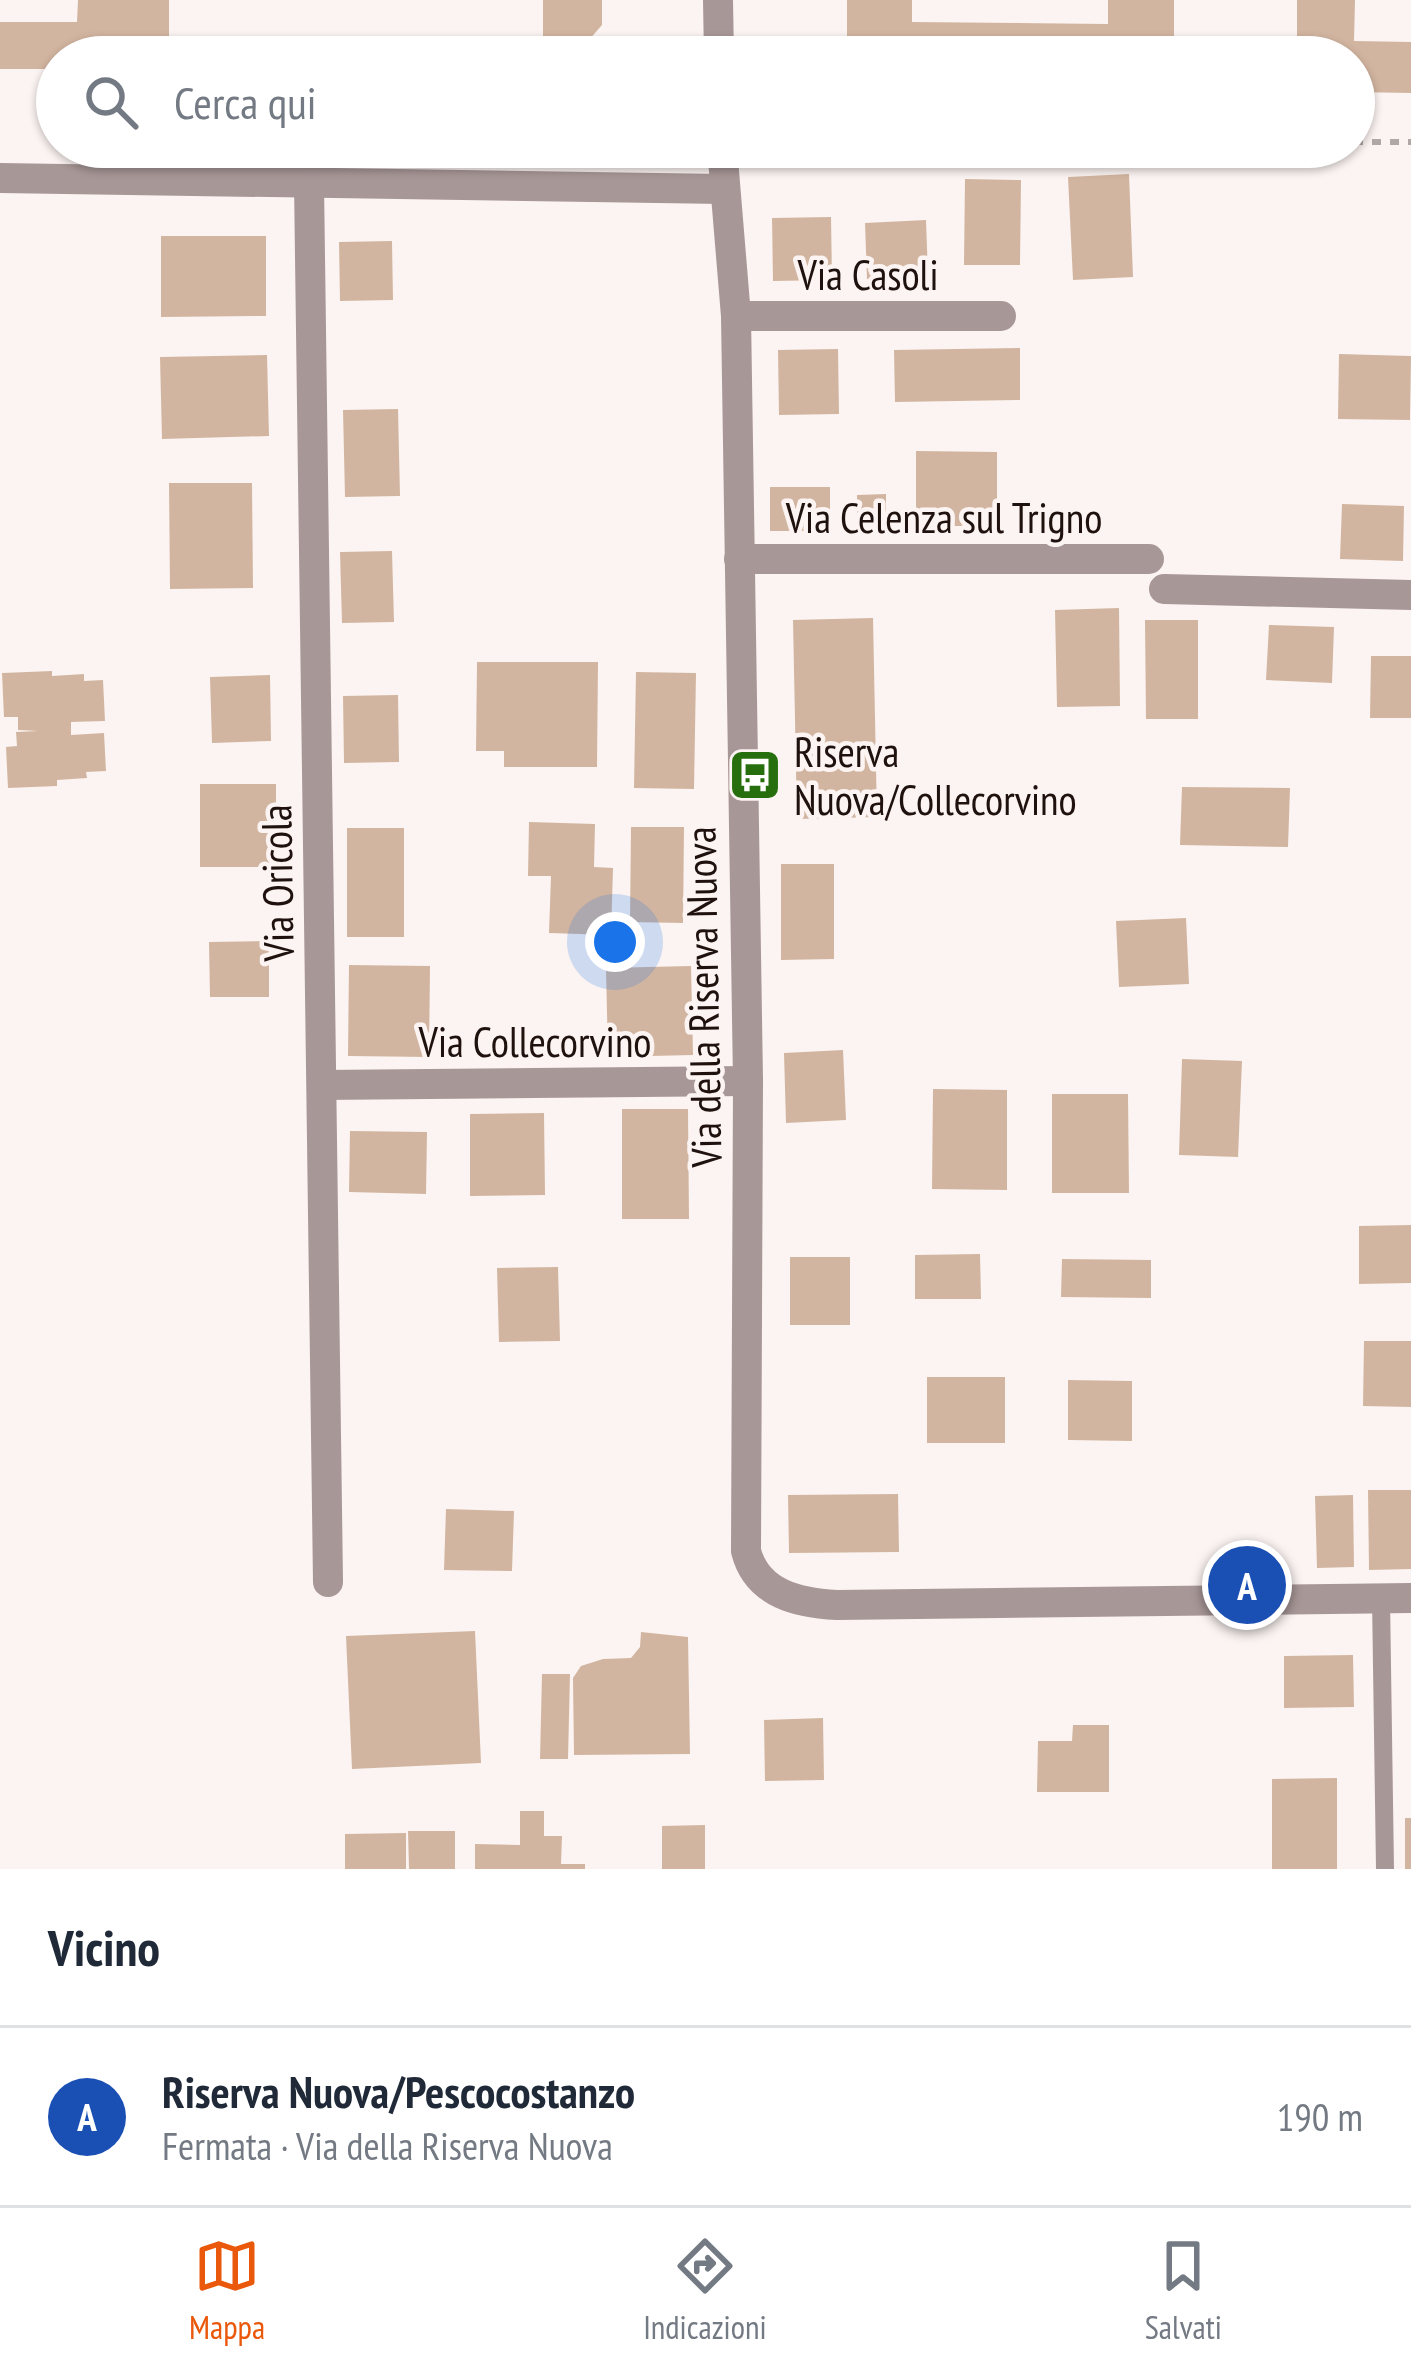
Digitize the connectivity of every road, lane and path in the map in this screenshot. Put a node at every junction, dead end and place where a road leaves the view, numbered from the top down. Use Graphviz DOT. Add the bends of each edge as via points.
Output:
graph roads {
  1 [pos="718,0"];
  2 [pos="719,36"];
  3 [pos="1375,142"];
  4 [pos="1411,142"];
  5 [pos="722,168"];
  6 [pos="0,178"];
  7 [pos="309,183"];
  8 [pos="723,189"];
  9 [pos="736,316"];
  10 [pos="1001,316"];
  11 [pos="739,559"];
  12 [pos="1149,559"];
  13 [pos="1164,589"];
  14 [pos="1411,595"];
  15 [pos="748,1082"];
  16 [pos="322,1084"];
  17 [pos="328,1582"];
  18 [pos="1396,1598"];
  19 [pos="1384,1869"];
  1 -- 2 [label="street"];
  3 -- 4 [label="path"];
  5 -- 8 [label="street, Via della Riserva Nuova"];
  6 -- 7 [label="street"];
  7 -- 8 [label="street"];
  7 -- 16 [label="street, Via Oricola"];
  8 -- 9 [label="street, Via della Riserva Nuova"];
  9 -- 10 [label="street, Via Casoli"];
  9 -- 11 [label="street, Via della Riserva Nuova"];
  11 -- 12 [label="street, Via Celenza sul Trigno"];
  11 -- 15 [label="street, Via della Riserva Nuova"];
  13 -- 14 [label="street"];
  15 -- 16 [label="street, Via Collecorvino"];
  15 -- 18 [label="street, Via della Riserva Nuova" via="746,1551 781,1595 837,1605"];
  16 -- 17 [label="street, Via Oricola"];
  18 -- 19 [label="lane"];
}
